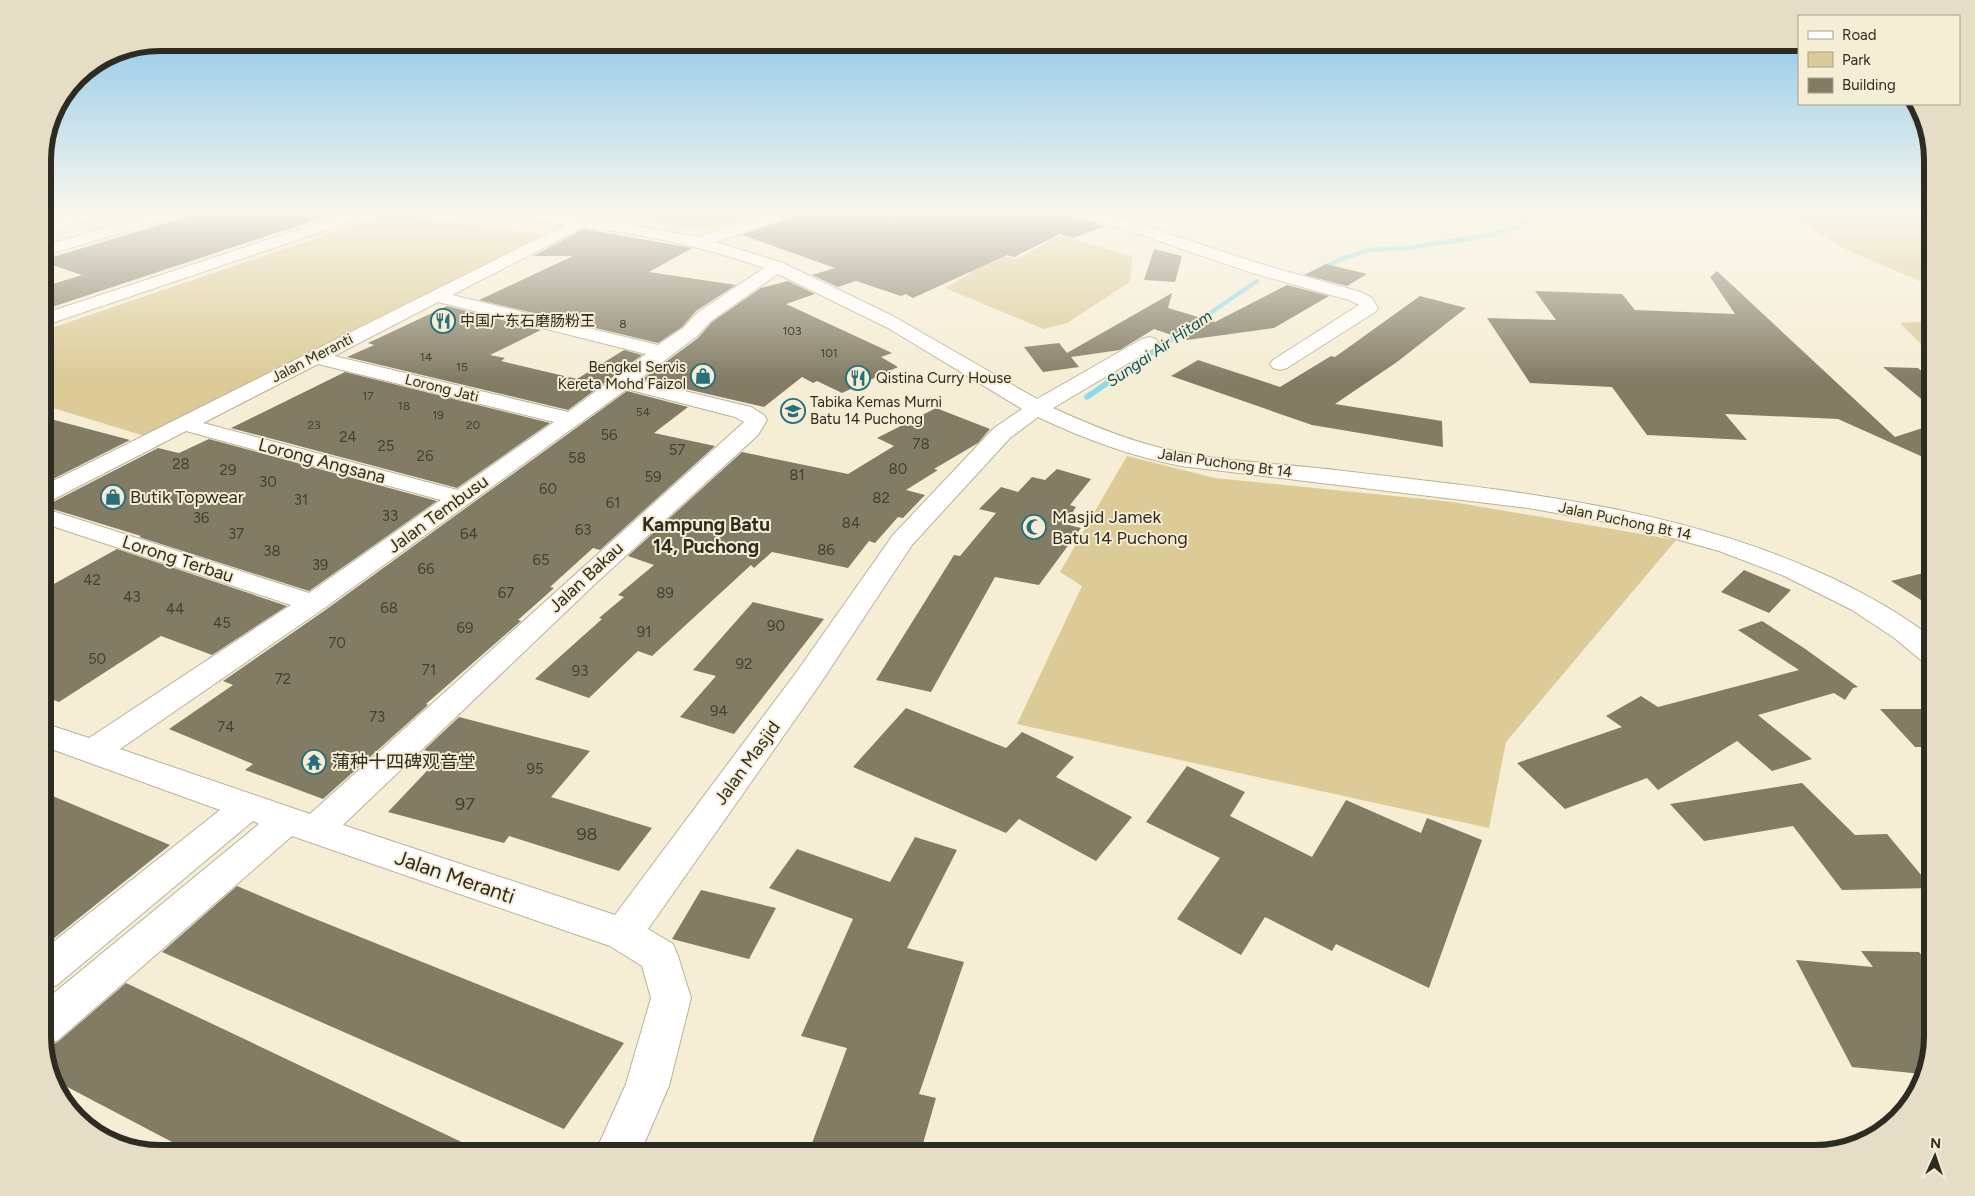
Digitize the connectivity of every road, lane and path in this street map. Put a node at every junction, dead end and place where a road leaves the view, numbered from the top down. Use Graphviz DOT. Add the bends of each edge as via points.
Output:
graph roads {
  1 [pos="199,268"];
  2 [pos="492,268"];
  3 [pos="777,268"];
  4 [pos="1254,268"];
  5 [pos="436,296"];
  6 [pos="51,317"];
  7 [pos="1149,343"];
  8 [pos="661,352"];
  9 [pos="315,357"];
  10 [pos="1280,364"];
  11 [pos="624,382"];
  12 [pos="1037,408"];
  13 [pos="570,419"];
  14 [pos="183,424"];
  15 [pos="51,491"];
  16 [pos="460,498"];
  17 [pos="51,518"];
  18 [pos="313,604"];
  19 [pos="1924,647"];
  20 [pos="51,737"];
  21 [pos="93,752"];
  22 [pos="248,806"];
  23 [pos="302,825"];
  24 [pos="624,934"];
  25 [pos="51,966"];
  26 [pos="51,1021"];
  27 [pos="622,1145"];
  1 -- 6 [label="street"];
  2 -- 5 [label="street, Jalan Meranti"];
  3 -- 8 [label="street, Jalan Tembusu" via="704,317 690,332"];
  3 -- 12 [label="street, Jalan Puchong Bt 14" via="896,325"];
  4 -- 10 [label="street" via="1355,296 1366,302 1369,308"];
  5 -- 8 [label="street"];
  5 -- 9 [label="street, Jalan Meranti"];
  7 -- 12 [label="street, Jalan Masjid"];
  8 -- 11 [label="street, Jalan Tembusu"];
  9 -- 13 [label="street, Lorong Jati"];
  9 -- 14 [label="street, Jalan Meranti"];
  11 -- 13 [label="street, Jalan Tembusu"];
  11 -- 23 [label="street, Jalan Bakau" via="743,412 756,420 750,430 574,587 476,682"];
  12 -- 19 [label="street, Jalan Puchong Bt 14" via="1102,437 1161,455 1225,466 1515,500 1686,533 1793,568 1889,619"];
  12 -- 24 [label="street, Jalan Masjid" via="1002,433 902,540 809,677"];
  13 -- 16 [label="street, Jalan Tembusu"];
  14 -- 15 [label="street, Jalan Meranti"];
  14 -- 16 [label="street, Lorong Angsana"];
  16 -- 18 [label="street, Jalan Tembusu"];
  17 -- 18 [label="street, Lorong Terbau"];
  18 -- 21 [label="street, Jalan Tembusu"];
  20 -- 21 [label="street, Jalan Meranti"];
  21 -- 22 [label="street, Jalan Meranti"];
  22 -- 23 [label="street, Jalan Meranti"];
  22 -- 25 [label="street"];
  23 -- 24 [label="street, Jalan Meranti"];
  23 -- 26 [label="street"];
  24 -- 27 [label="street" via="659,956 671,998 647,1086"];
}
